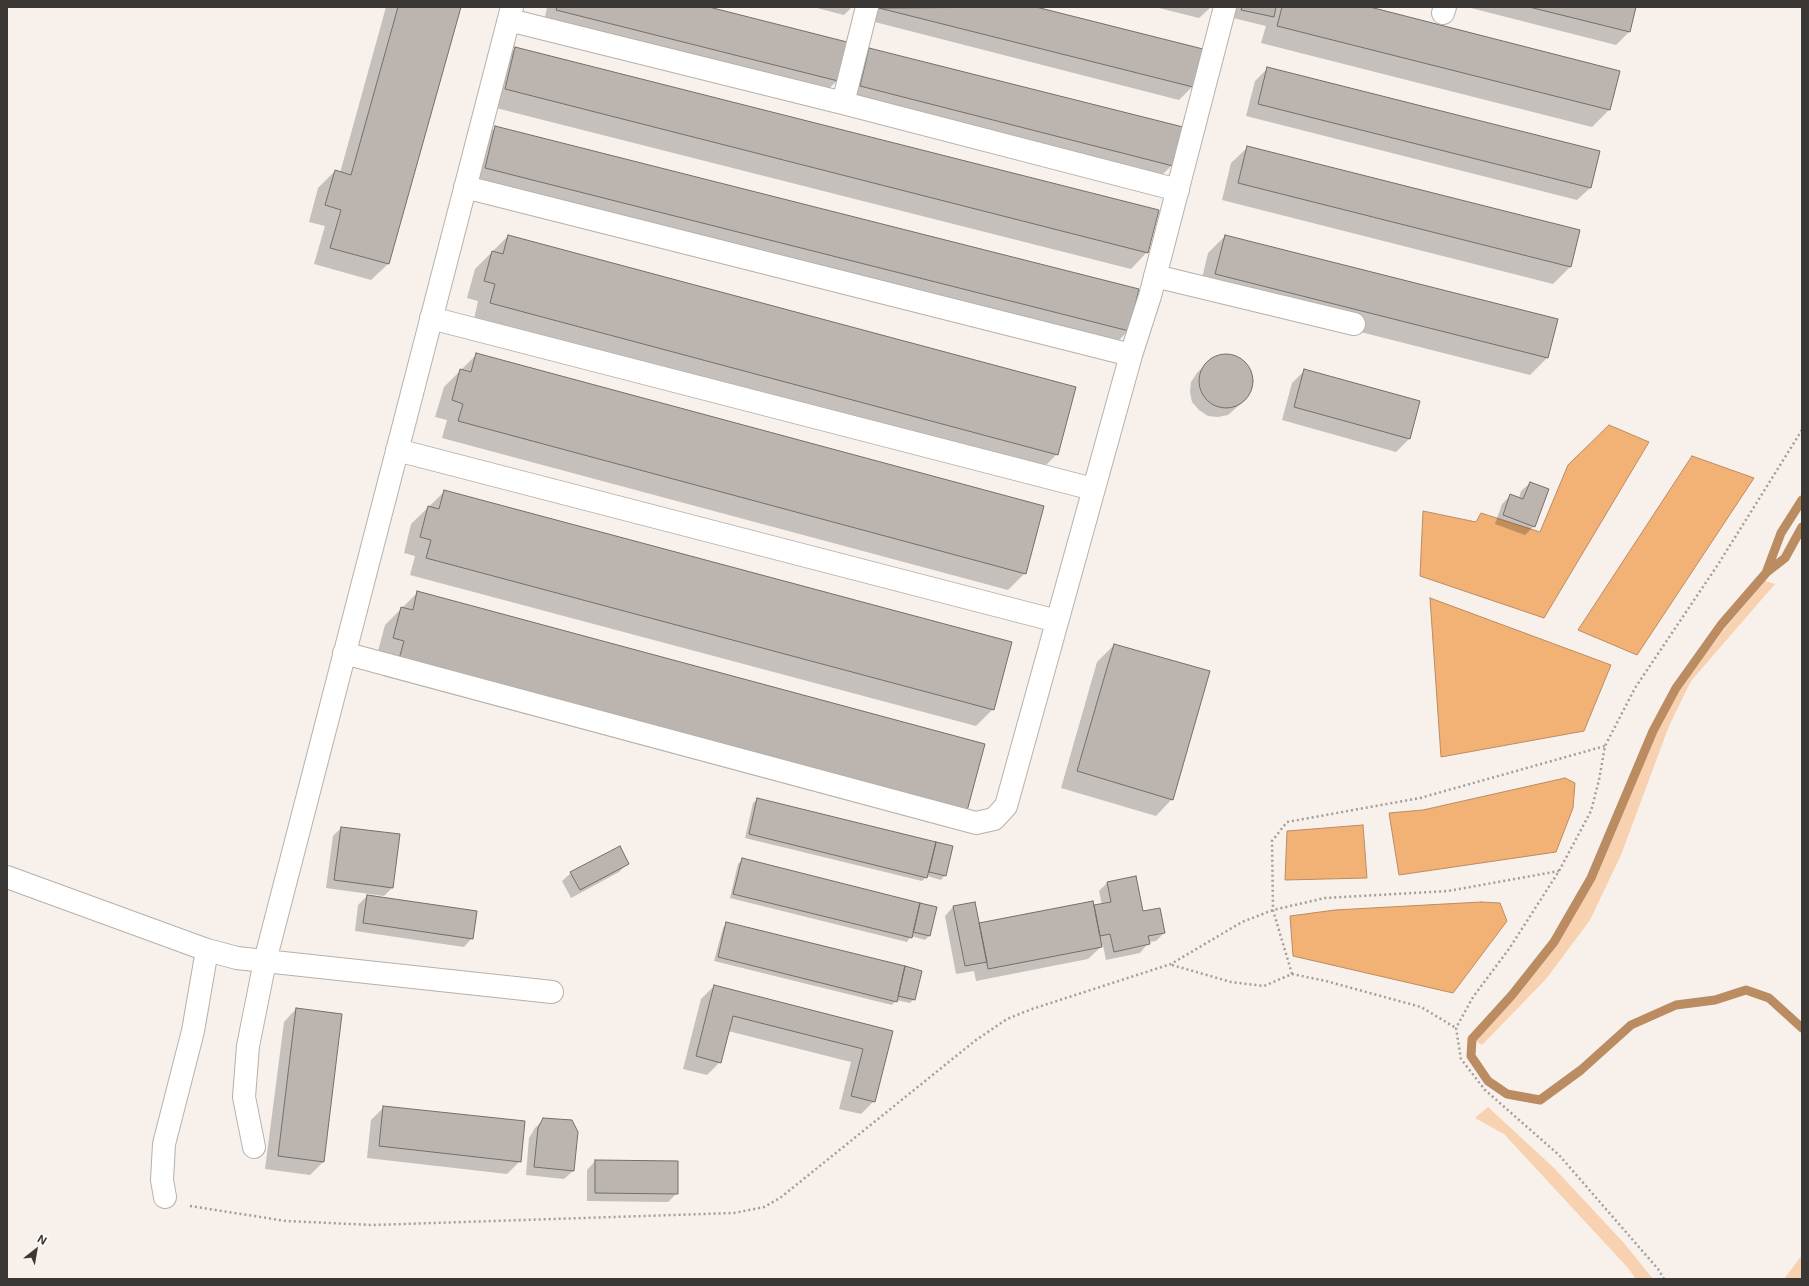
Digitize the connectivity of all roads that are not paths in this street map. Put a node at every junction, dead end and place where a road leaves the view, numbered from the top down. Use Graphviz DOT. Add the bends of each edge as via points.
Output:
graph roads {
  1 [pos="867,7"];
  2 [pos="1226,7"];
  3 [pos="510,13"];
  4 [pos="843,102"];
  5 [pos="465,187"];
  6 [pos="1178,190"];
  7 [pos="1155,276"];
  8 [pos="431,318"];
  9 [pos="1354,324"];
  10 [pos="1131,355"];
  11 [pos="397,450"];
  12 [pos="1094,489"];
  13 [pos="1057,621"];
  14 [pos="344,653"];
  15 [pos="7,877"];
  16 [pos="207,950"];
  17 [pos="265,961"];
  18 [pos="552,992"];
  19 [pos="254,1147"];
  20 [pos="166,1197"];
  1 -- 4 [label="street"];
  2 -- 6 [label="street"];
  3 -- 4 [label="street"];
  3 -- 5 [label="street"];
  4 -- 6 [label="street"];
  5 -- 8 [label="street"];
  5 -- 10 [label="street"];
  6 -- 7 [label="street"];
  7 -- 9 [label="street"];
  7 -- 10 [label="street"];
  8 -- 11 [label="street"];
  8 -- 12 [label="street"];
  10 -- 12 [label="street"];
  11 -- 13 [label="street"];
  11 -- 14 [label="street"];
  12 -- 13 [label="street"];
  13 -- 14 [label="street" via="1006,806 994,820 976,824"];
  14 -- 17 [label="street"];
  15 -- 16 [label="street"];
  16 -- 17 [label="street" via="237,958"];
  16 -- 20 [label="street" via="193,1031 164,1144 162,1180"];
  17 -- 18 [label="street"];
  17 -- 19 [label="street" via="248,1046 244,1097"];
}
